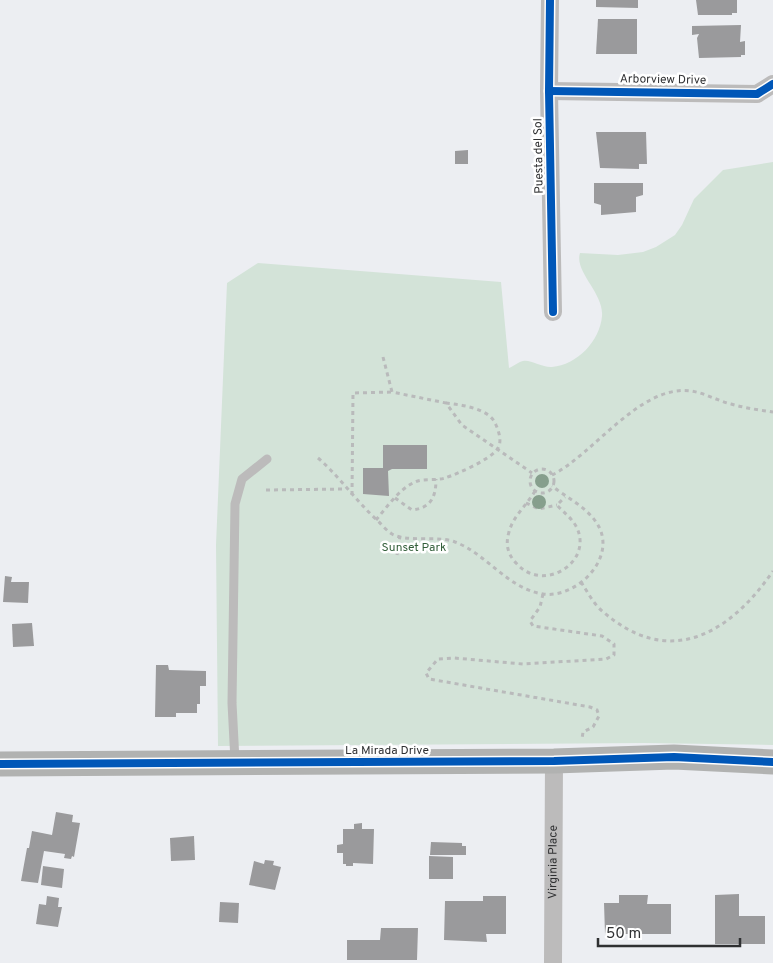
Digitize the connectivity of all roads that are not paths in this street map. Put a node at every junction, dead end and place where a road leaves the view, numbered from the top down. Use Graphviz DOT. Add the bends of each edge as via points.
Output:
graph roads {
  1 [pos="550,0"];
  2 [pos="773,84"];
  3 [pos="549,91"];
  4 [pos="553,312"];
  5 [pos="267,459"];
  6 [pos="554,761"];
  7 [pos="773,762"];
  8 [pos="235,763"];
  9 [pos="0,764"];
  10 [pos="553,963"];
  1 -- 3 [label="street, Puesta del Sol"];
  2 -- 3 [label="street, Arborview Drive" via="758,94"];
  3 -- 4 [label="street, Puesta del Sol"];
  5 -- 8 [label="lane" via="242,479 235,504 232,703"];
  6 -- 7 [label="street, La Mirada Drive" via="674,757"];
  6 -- 8 [label="street, La Mirada Drive"];
  6 -- 10 [label="street, Virginia Place"];
  8 -- 9 [label="street, La Mirada Drive"];
}
